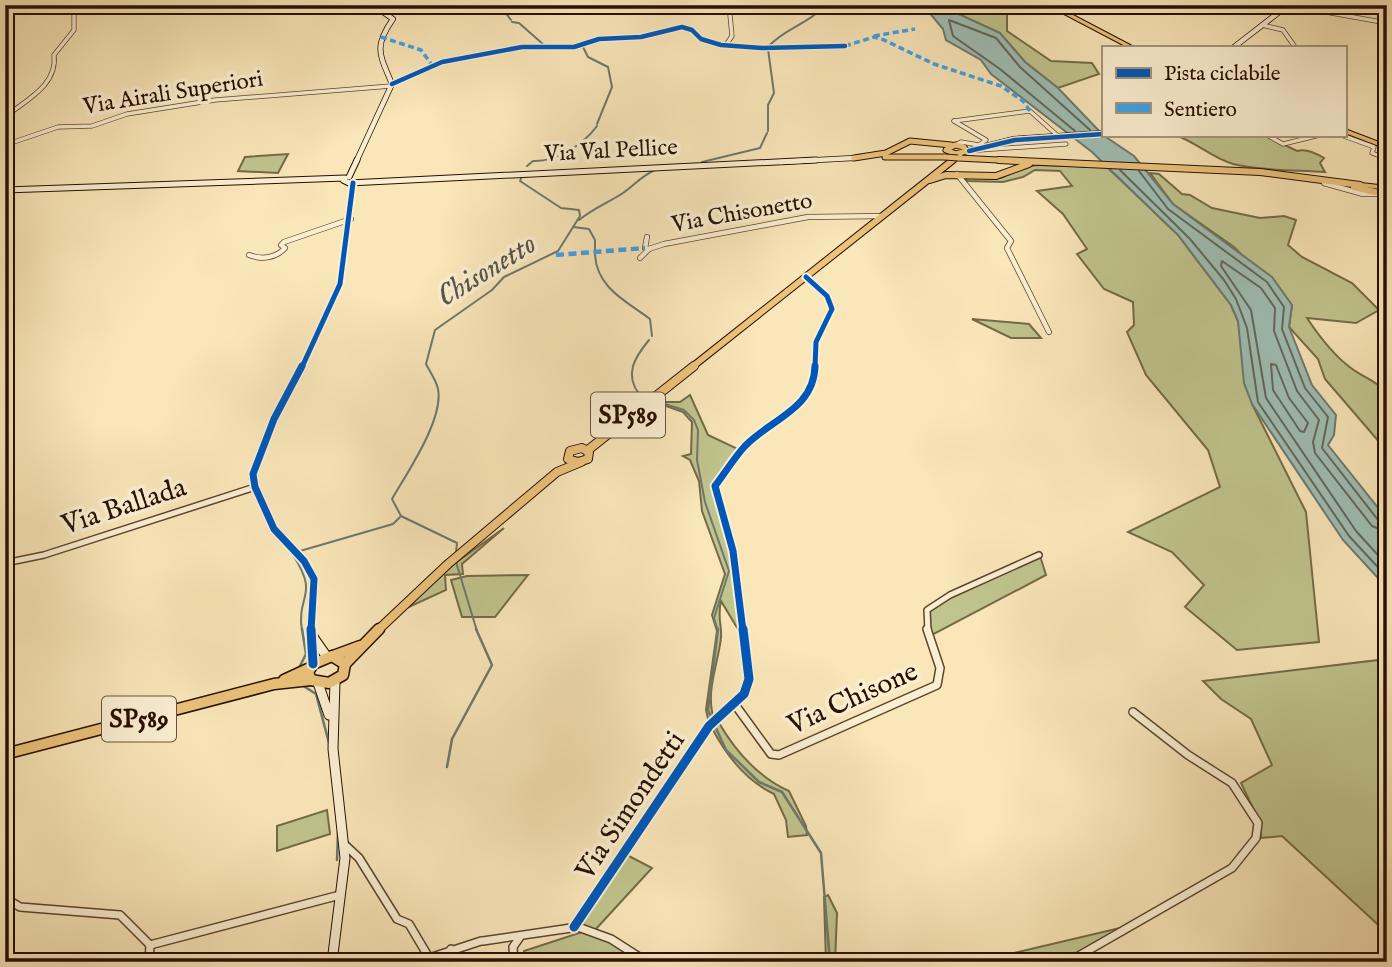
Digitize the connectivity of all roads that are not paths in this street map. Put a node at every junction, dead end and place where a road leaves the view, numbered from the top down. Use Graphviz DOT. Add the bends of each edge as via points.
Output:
graph roads {
  1 [pos="74,5"];
  2 [pos="373,5"];
  3 [pos="729,5"];
  4 [pos="1047,5"];
  5 [pos="1353,5"];
  6 [pos="1289,6"];
  7 [pos="1362,6"];
  8 [pos="1387,10"];
  9 [pos="1359,17"];
  10 [pos="1387,23"];
  11 [pos="1262,25"];
  12 [pos="726,45"];
  13 [pos="845,46"];
  14 [pos="1127,46"];
  15 [pos="1235,46"];
  16 [pos="1294,46"];
  17 [pos="392,85"];
  18 [pos="5,117"];
  19 [pos="1346,133"];
  20 [pos="1346,133"];
  21 [pos="1102,134"];
  22 [pos="1269,136"];
  23 [pos="1317,136"];
  24 [pos="1062,139"];
  25 [pos="5,145"];
  26 [pos="902,145"];
  27 [pos="1387,148"];
  28 [pos="954,154"];
  29 [pos="854,158"];
  30 [pos="1387,159"];
  31 [pos="1075,163"];
  32 [pos="937,171"];
  33 [pos="952,174"];
  34 [pos="1006,174"];
  35 [pos="1303,177"];
  36 [pos="351,180"];
  37 [pos="1324,183"];
  38 [pos="1353,184"];
  39 [pos="916,189"];
  40 [pos="5,190"];
  41 [pos="1375,190"];
  42 [pos="1387,191"];
  43 [pos="883,216"];
  44 [pos="351,219"];
  45 [pos="647,237"];
  46 [pos="649,248"];
  47 [pos="249,255"];
  48 [pos="640,258"];
  49 [pos="806,277"];
  50 [pos="1049,332"];
  51 [pos="583,449"];
  52 [pos="567,457"];
  53 [pos="581,462"];
  54 [pos="557,472"];
  55 [pos="255,487"];
  56 [pos="1039,555"];
  57 [pos="5,563"];
  58 [pos="310,633"];
  59 [pos="363,645"];
  60 [pos="329,656"];
  61 [pos="345,664"];
  62 [pos="311,666"];
  63 [pos="335,681"];
  64 [pos="314,682"];
  65 [pos="274,684"];
  66 [pos="736,706"];
  67 [pos="1133,712"];
  68 [pos="333,733"];
  69 [pos="5,754"];
  70 [pos="344,844"];
  71 [pos="341,895"];
  72 [pos="5,898"];
  73 [pos="574,927"];
  74 [pos="520,937"];
  75 [pos="482,941"];
  76 [pos="150,945"];
  77 [pos="451,948"];
  78 [pos="428,956"];
  79 [pos="149,962"];
  80 [pos="332,962"];
  81 [pos="417,962"];
  82 [pos="455,962"];
  83 [pos="514,962"];
  84 [pos="647,962"];
  85 [pos="1068,962"];
  1 -- 18 [label="street" via="74,30 54,55 50,81"];
  2 -- 17 [label="street" via="392,17 381,36 379,53"];
  3 -- 12 [label="street" via="732,36"];
  4 -- 14 [label="highway"];
  5 -- 7 [label="street"];
  6 -- 9 [label="street"];
  6 -- 11 [label="street"];
  7 -- 8 [label="street"];
  7 -- 9 [label="street"];
  9 -- 10 [label="street"];
  11 -- 15 [label="street"];
  11 -- 16 [label="street" via="1283,30"];
  12 -- 13 [label="street, Via Airali Superiori"];
  12 -- 17 [label="street, Via Airali Superiori" via="682,27 574,47 522,47 442,62"];
  17 -- 25 [label="street, Via Airali Superiori" via="215,100 127,114 92,126 58,127"];
  17 -- 36 [label="street" via="358,152"];
  19 -- 27 [label="highway"];
  20 -- 30 [label="street"];
  21 -- 24 [label="street"];
  22 -- 23 [label="street" via="1290,144"];
  24 -- 28 [label="street"];
  24 -- 28 [label="street" via="1014,139"];
  24 -- 28 [label="street" via="1030,111 954,121 986,140 978,145 961,142"];
  26 -- 28 [label="main road" via="918,141"];
  26 -- 28 [label="main road" via="910,153"];
  26 -- 29 [label="main road" via="886,153"];
  28 -- 29 [label="main road"];
  28 -- 31 [label="main road"];
  28 -- 32 [label="main road, SP589"];
  28 -- 33 [label="main road"];
  28 -- 34 [label="main road" via="996,162 1008,168"];
  29 -- 36 [label="street, Via Val Pellice"];
  31 -- 34 [label="main road, SP589" via="1031,164"];
  31 -- 35 [label="main road"];
  32 -- 33 [label="main road"];
  32 -- 39 [label="main road, SP589"];
  33 -- 34 [label="main road, SP589"];
  33 -- 39 [label="main road, SP589"];
  33 -- 50 [label="street" via="1010,241 1007,248"];
  35 -- 38 [label="main road"];
  35 -- 41 [label="main road"];
  36 -- 40 [label="street, Via Val Pellice"];
  36 -- 44 [label="street"];
  37 -- 41 [label="street" via="1363,194"];
  38 -- 41 [label="main road"];
  38 -- 42 [label="highway"];
  39 -- 43 [label="main road, SP589"];
  41 -- 42 [label="highway"];
  43 -- 46 [label="street, Via Chisonetto" via="808,217"];
  43 -- 49 [label="main road, SP589"];
  44 -- 47 [label="street" via="284,242 283,251 275,255"];
  44 -- 55 [label="street" via="341,284 265,439 253,474"];
  45 -- 46 [label="street, Via Chisonetto" via="645,248"];
  46 -- 48 [label="street, Via Chisonetto"];
  49 -- 51 [label="main road, SP589"];
  49 -- 66 [label="street" via="827,296 832,309 816,342 810,392 746,445 715,486 733,551 749,679 748,691"];
  51 -- 52 [label="main road, SP589" via="569,451"];
  51 -- 53 [label="main road, SP589" via="589,457"];
  52 -- 53 [label="main road, SP589"];
  52 -- 54 [label="main road, SP589"];
  53 -- 54 [label="main road, SP589"];
  54 -- 59 [label="main road, SP589" via="418,589"];
  55 -- 57 [label="street, Via Ballada"];
  55 -- 58 [label="street" via="274,529 314,579"];
  56 -- 66 [label="street, Via Chisone" via="927,610 926,631 941,671 937,685 779,755 765,749"];
  58 -- 60 [label="street"];
  58 -- 62 [label="street"];
  59 -- 60 [label="main road, SP589"];
  59 -- 61 [label="main road, SP589"];
  60 -- 61 [label="main road"];
  60 -- 62 [label="main road, SP589"];
  61 -- 63 [label="main road, SP589" via="343,675"];
  62 -- 64 [label="main road, SP589"];
  62 -- 65 [label="main road, SP589"];
  63 -- 64 [label="main road, SP589"];
  63 -- 68 [label="street, SP589"];
  64 -- 65 [label="main road, SP589"];
  64 -- 68 [label="street, SP589" via="326,701"];
  65 -- 69 [label="main road, SP589"];
  66 -- 73 [label="street, Via Simondetti" via="709,726"];
  67 -- 85 [label="street" via="1232,783 1258,822 1258,832 1232,869"];
  68 -- 70 [label="street, SP589"];
  70 -- 71 [label="street, SP589"];
  70 -- 78 [label="street" via="359,858 397,919 409,923"];
  71 -- 76 [label="street"];
  71 -- 80 [label="street, SP589"];
  72 -- 76 [label="street" via="20,907 120,915 129,919"];
  73 -- 74 [label="street"];
  73 -- 84 [label="street" via="611,939"];
  74 -- 75 [label="street"];
  74 -- 83 [label="street" via="513,947"];
  75 -- 77 [label="street"];
  76 -- 79 [label="street"];
  77 -- 78 [label="street"];
  77 -- 82 [label="street"];
  78 -- 81 [label="street"];
}
